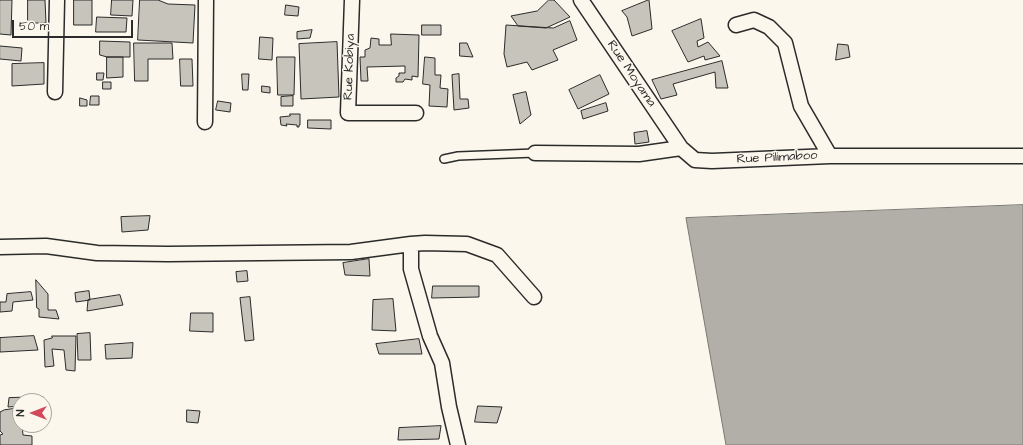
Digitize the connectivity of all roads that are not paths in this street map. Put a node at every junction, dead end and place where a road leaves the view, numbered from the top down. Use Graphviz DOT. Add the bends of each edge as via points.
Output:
graph roads {
  1 [pos="57,0"];
  2 [pos="206,0"];
  3 [pos="352,0"];
  4 [pos="581,0"];
  5 [pos="736,26"];
  6 [pos="55,92"];
  7 [pos="416,113"];
  8 [pos="205,122"];
  9 [pos="681,148"];
  10 [pos="536,152"];
  11 [pos="830,156"];
  12 [pos="1023,156"];
  13 [pos="444,159"];
  14 [pos="411,244"];
  15 [pos="0,247"];
  16 [pos="534,297"];
  17 [pos="458,445"];
  1 -- 6 [label="street"];
  2 -- 8 [label="street"];
  3 -- 7 [label="street, Rue Kobiya" via="348,113"];
  4 -- 9 [label="street, Rue Moyama"];
  5 -- 11 [label="street" via="754,20 769,26 785,43 801,106"];
  9 -- 10 [label="street" via="639,154"];
  9 -- 11 [label="street, Rue Pilimaboo" via="695,160 712,161"];
  10 -- 13 [label="lane"];
  11 -- 12 [label="street, Rue Pilimaboo"];
  14 -- 15 [label="street" via="351,252 168,254 97,253 46,246"];
  14 -- 16 [label="street" via="467,244 496,255"];
  14 -- 17 [label="street" via="411,269 430,336 442,363 448,407"];
}
